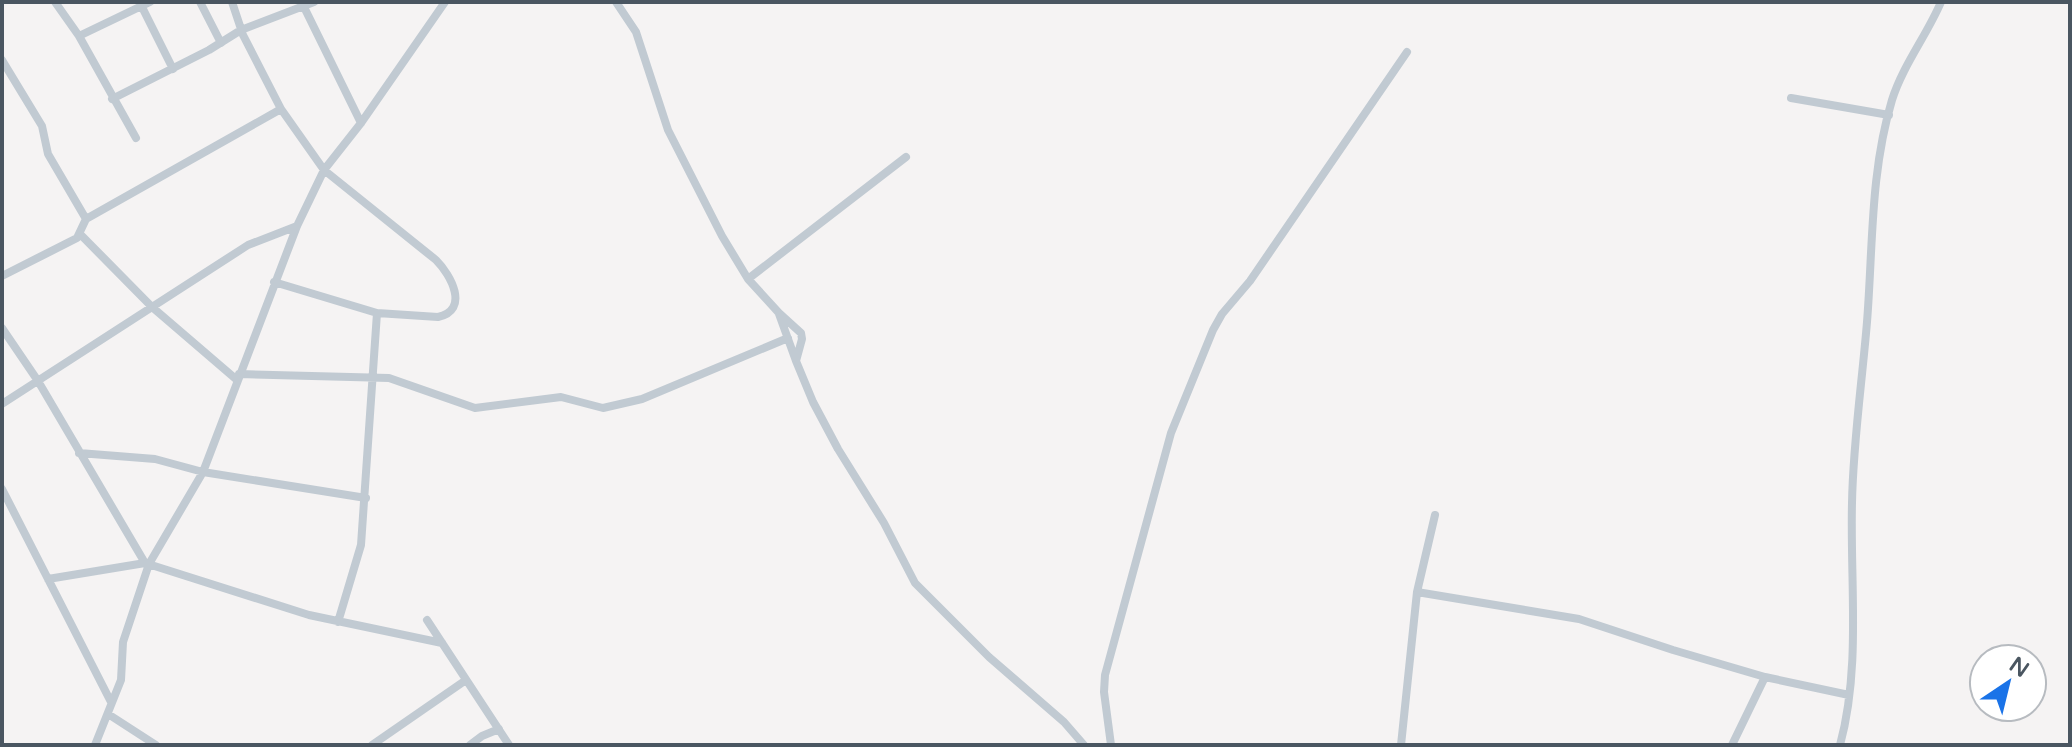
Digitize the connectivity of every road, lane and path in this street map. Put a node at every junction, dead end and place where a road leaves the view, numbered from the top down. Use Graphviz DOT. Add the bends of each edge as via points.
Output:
graph roads {
  1 [pos="55,2"];
  2 [pos="200,2"];
  3 [pos="232,2"];
  4 [pos="314,2"];
  5 [pos="445,2"];
  6 [pos="616,2"];
  7 [pos="1941,2"];
  8 [pos="146,4"];
  9 [pos="304,7"];
  10 [pos="241,30"];
  11 [pos="79,36"];
  12 [pos="221,43"];
  13 [pos="1407,52"];
  14 [pos="2,60"];
  15 [pos="173,69"];
  16 [pos="1791,98"];
  17 [pos="112,99"];
  18 [pos="281,109"];
  19 [pos="1889,115"];
  20 [pos="361,123"];
  21 [pos="136,138"];
  22 [pos="906,157"];
  23 [pos="324,170"];
  24 [pos="86,219"];
  25 [pos="297,226"];
  26 [pos="80,234"];
  27 [pos="2,276"];
  28 [pos="748,279"];
  29 [pos="274,282"];
  30 [pos="152,307"];
  31 [pos="377,313"];
  32 [pos="779,313"];
  33 [pos="2,328"];
  34 [pos="788,338"];
  35 [pos="796,361"];
  36 [pos="238,377"];
  37 [pos="372,377"];
  38 [pos="38,381"];
  39 [pos="2,404"];
  40 [pos="79,453"];
  41 [pos="203,472"];
  42 [pos="2,489"];
  43 [pos="4,498"];
  44 [pos="366,499"];
  45 [pos="1435,515"];
  46 [pos="147,564"];
  47 [pos="48,579"];
  48 [pos="1417,592"];
  49 [pos="427,620"];
  50 [pos="338,622"];
  51 [pos="442,643"];
  52 [pos="1765,677"];
  53 [pos="466,680"];
  54 [pos="1849,695"];
  55 [pos="111,702"];
  56 [pos="108,714"];
  57 [pos="499,729"];
  58 [pos="95,745"];
  59 [pos="156,745"];
  60 [pos="372,745"];
  61 [pos="470,745"];
  62 [pos="509,745"];
  63 [pos="1084,745"];
  64 [pos="1111,745"];
  65 [pos="1401,745"];
  66 [pos="1732,745"];
  67 [pos="1840,745"];
  1 -- 11 [label="street"];
  2 -- 12 [label="street"];
  3 -- 10 [label="street"];
  4 -- 9 [label="street"];
  5 -- 20 [label="street"];
  6 -- 28 [label="street" via="636,32 668,130"];
  7 -- 19 [label="street"];
  8 -- 11 [label="street"];
  8 -- 15 [label="street"];
  9 -- 10 [label="street"];
  9 -- 20 [label="street"];
  10 -- 12 [label="street"];
  10 -- 18 [label="street"];
  11 -- 17 [label="street"];
  12 -- 15 [label="street"];
  13 -- 64 [label="street" via="1213,330 1171,433 1105,675"];
  14 -- 24 [label="street"];
  15 -- 17 [label="street"];
  16 -- 19 [label="street"];
  17 -- 21 [label="street"];
  18 -- 23 [label="street"];
  18 -- 24 [label="street"];
  19 -- 54 [label="street" via="1871,219 1853,458"];
  20 -- 23 [label="street"];
  22 -- 28 [label="street"];
  23 -- 25 [label="street"];
  23 -- 31 [label="street" via="444,267 457,294 456,305 446,316"];
  24 -- 26 [label="street"];
  25 -- 29 [label="street"];
  25 -- 30 [label="street" via="248,245"];
  26 -- 27 [label="street"];
  26 -- 30 [label="street"];
  28 -- 32 [label="street"];
  29 -- 31 [label="street"];
  29 -- 36 [label="street"];
  30 -- 36 [label="street"];
  30 -- 38 [label="street"];
  31 -- 37 [label="street"];
  32 -- 34 [label="street"];
  32 -- 35 [label="street" via="801,333"];
  33 -- 38 [label="street"];
  34 -- 35 [label="street"];
  34 -- 37 [label="street" via="642,399 603,408 561,397 475,408 408,383"];
  35 -- 63 [label="street" via="838,449 919,590"];
  36 -- 37 [label="street"];
  36 -- 41 [label="street"];
  37 -- 44 [label="street"];
  38 -- 39 [label="street"];
  38 -- 40 [label="street"];
  40 -- 41 [label="street" via="155,459"];
  40 -- 46 [label="street"];
  41 -- 44 [label="street"];
  41 -- 46 [label="street"];
  42 -- 43 [label="street"];
  43 -- 47 [label="street"];
  44 -- 50 [label="street" via="361,545"];
  45 -- 48 [label="street"];
  46 -- 47 [label="street"];
  46 -- 50 [label="street"];
  46 -- 55 [label="street" via="123,642 121,680"];
  47 -- 55 [label="street"];
  48 -- 52 [label="street" via="1579,619"];
  48 -- 65 [label="street"];
  49 -- 51 [label="street"];
  50 -- 51 [label="street"];
  51 -- 53 [label="street"];
  52 -- 54 [label="street"];
  52 -- 66 [label="street"];
  53 -- 57 [label="street"];
  53 -- 60 [label="street"];
  54 -- 67 [label="street"];
  55 -- 56 [label="street"];
  56 -- 58 [label="street"];
  56 -- 59 [label="street"];
  57 -- 61 [label="street"];
  57 -- 62 [label="street"];
}
